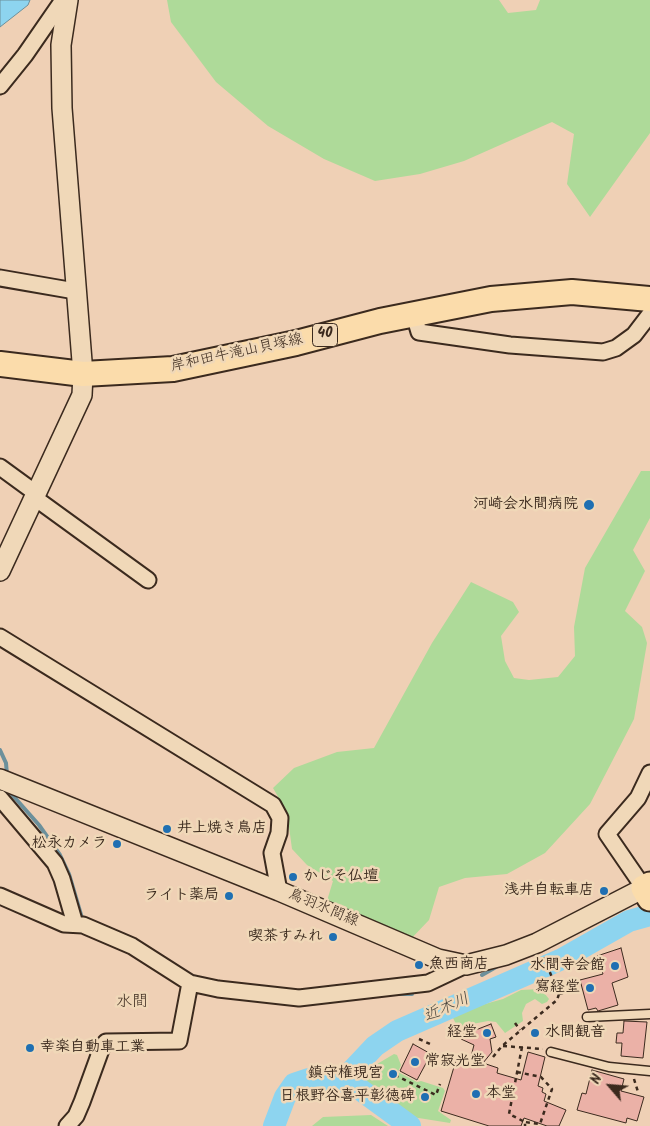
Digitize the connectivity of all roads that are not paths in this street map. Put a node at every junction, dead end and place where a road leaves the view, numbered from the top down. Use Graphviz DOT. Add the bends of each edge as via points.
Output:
graph roads {
  1 [pos="63,0"];
  2 [pos="68,0"];
  3 [pos="0,86"];
  4 [pos="0,278"];
  5 [pos="75,290"];
  6 [pos="650,299"];
  7 [pos="414,314"];
  8 [pos="650,314"];
  9 [pos="0,364"];
  10 [pos="83,374"];
  11 [pos="0,467"];
  12 [pos="36,496"];
  13 [pos="0,571"];
  14 [pos="148,580"];
  15 [pos="0,637"];
  16 [pos="650,773"];
  17 [pos="0,779"];
  18 [pos="0,798"];
  19 [pos="279,891"];
  20 [pos="648,892"];
  21 [pos="0,896"];
  22 [pos="75,924"];
  23 [pos="466,965"];
  24 [pos="190,983"];
  25 [pos="650,1014"];
  26 [pos="587,1017"];
  27 [pos="551,1052"];
  28 [pos="650,1071"];
  29 [pos="67,1126"];
  1 -- 3 [label="street"];
  2 -- 5 [label="street" via="61,45 62,99"];
  4 -- 5 [label="street"];
  5 -- 10 [label="street"];
  6 -- 7 [label="main road, 岸和田牛滝山貝塚線 / 40" via="591,293 545,293 491,299"];
  7 -- 8 [label="street" via="419,332 510,345 603,352 616,348 634,335"];
  7 -- 10 [label="main road, 岸和田牛滝山貝塚線 / 40" via="196,366"];
  9 -- 10 [label="main road, 岸和田牛滝山貝塚線 / 40"];
  10 -- 12 [label="street" via="82,395"];
  11 -- 12 [label="street"];
  12 -- 13 [label="street"];
  12 -- 14 [label="street"];
  15 -- 19 [label="street" via="273,805 280,818 272,853"];
  16 -- 20 [label="street" via="638,798 607,834"];
  17 -- 19 [label="street, 鳥羽水間線"];
  18 -- 22 [label="street" via="55,863"];
  19 -- 23 [label="street, 鳥羽水間線" via="438,959"];
  20 -- 23 [label="street, 鳥羽水間線" via="537,943"];
  21 -- 22 [label="street" via="64,924"];
  22 -- 24 [label="street" via="132,946"];
  23 -- 24 [label="street" via="428,982 299,998"];
  24 -- 29 [label="street" via="179,1041 106,1042 76,1116"];
  25 -- 26 [label="lane"];
  27 -- 28 [label="lane" via="609,1067"];
}
